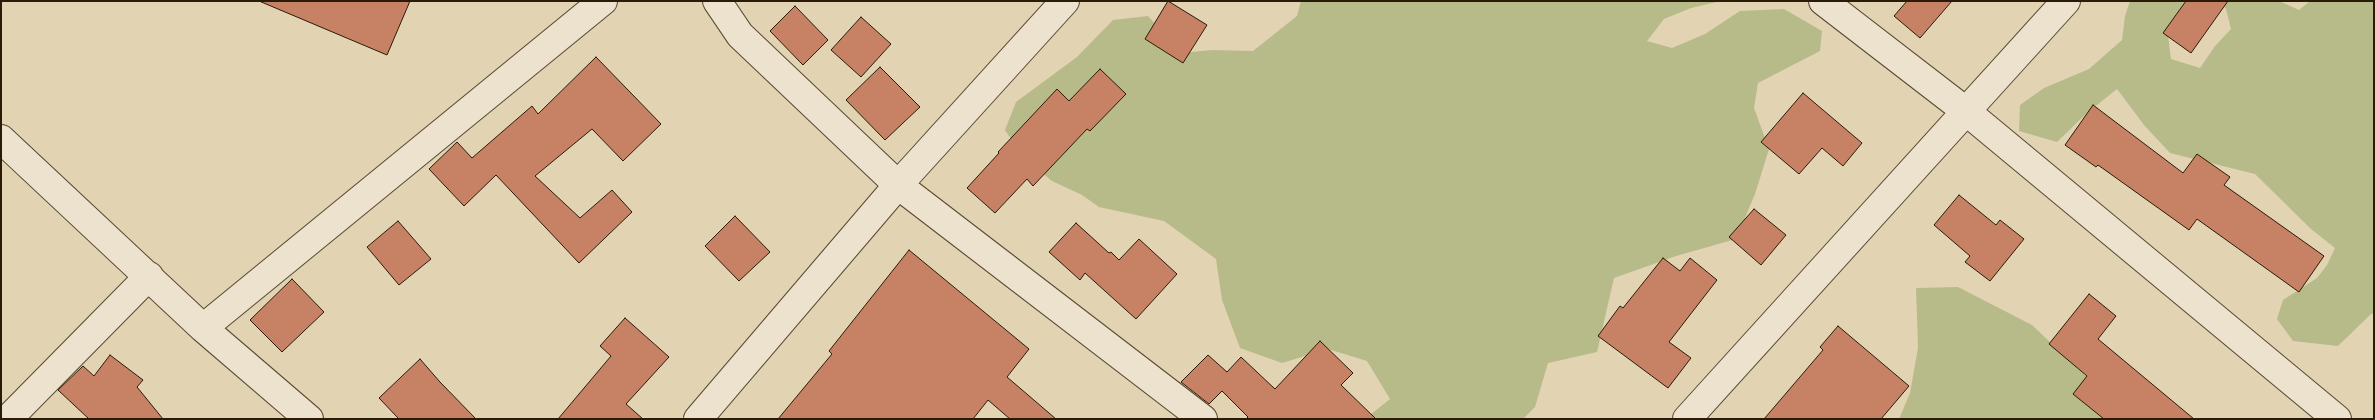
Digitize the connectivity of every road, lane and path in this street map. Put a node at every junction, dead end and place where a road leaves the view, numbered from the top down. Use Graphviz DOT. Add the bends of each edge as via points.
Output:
graph roads {
  1 [pos="603,1"];
  2 [pos="717,1"];
  3 [pos="1065,1"];
  4 [pos="1823,1"];
  5 [pos="2066,1"];
  6 [pos="1967,112"];
  7 [pos="1,139"];
  8 [pos="898,185"];
  9 [pos="149,276"];
  10 [pos="203,328"];
  11 [pos="8,419"];
  12 [pos="309,419"];
  13 [pos="698,419"];
  14 [pos="1204,419"];
  15 [pos="1687,419"];
  16 [pos="2337,419"];
  1 -- 10 [label="street"];
  2 -- 8 [label="street" via="740,35"];
  3 -- 8 [label="street"];
  4 -- 6 [label="street"];
  5 -- 6 [label="street"];
  6 -- 15 [label="street"];
  6 -- 16 [label="street"];
  7 -- 9 [label="street"];
  8 -- 13 [label="street"];
  8 -- 14 [label="street"];
  9 -- 10 [label="street"];
  9 -- 11 [label="street"];
  10 -- 12 [label="street"];
}
